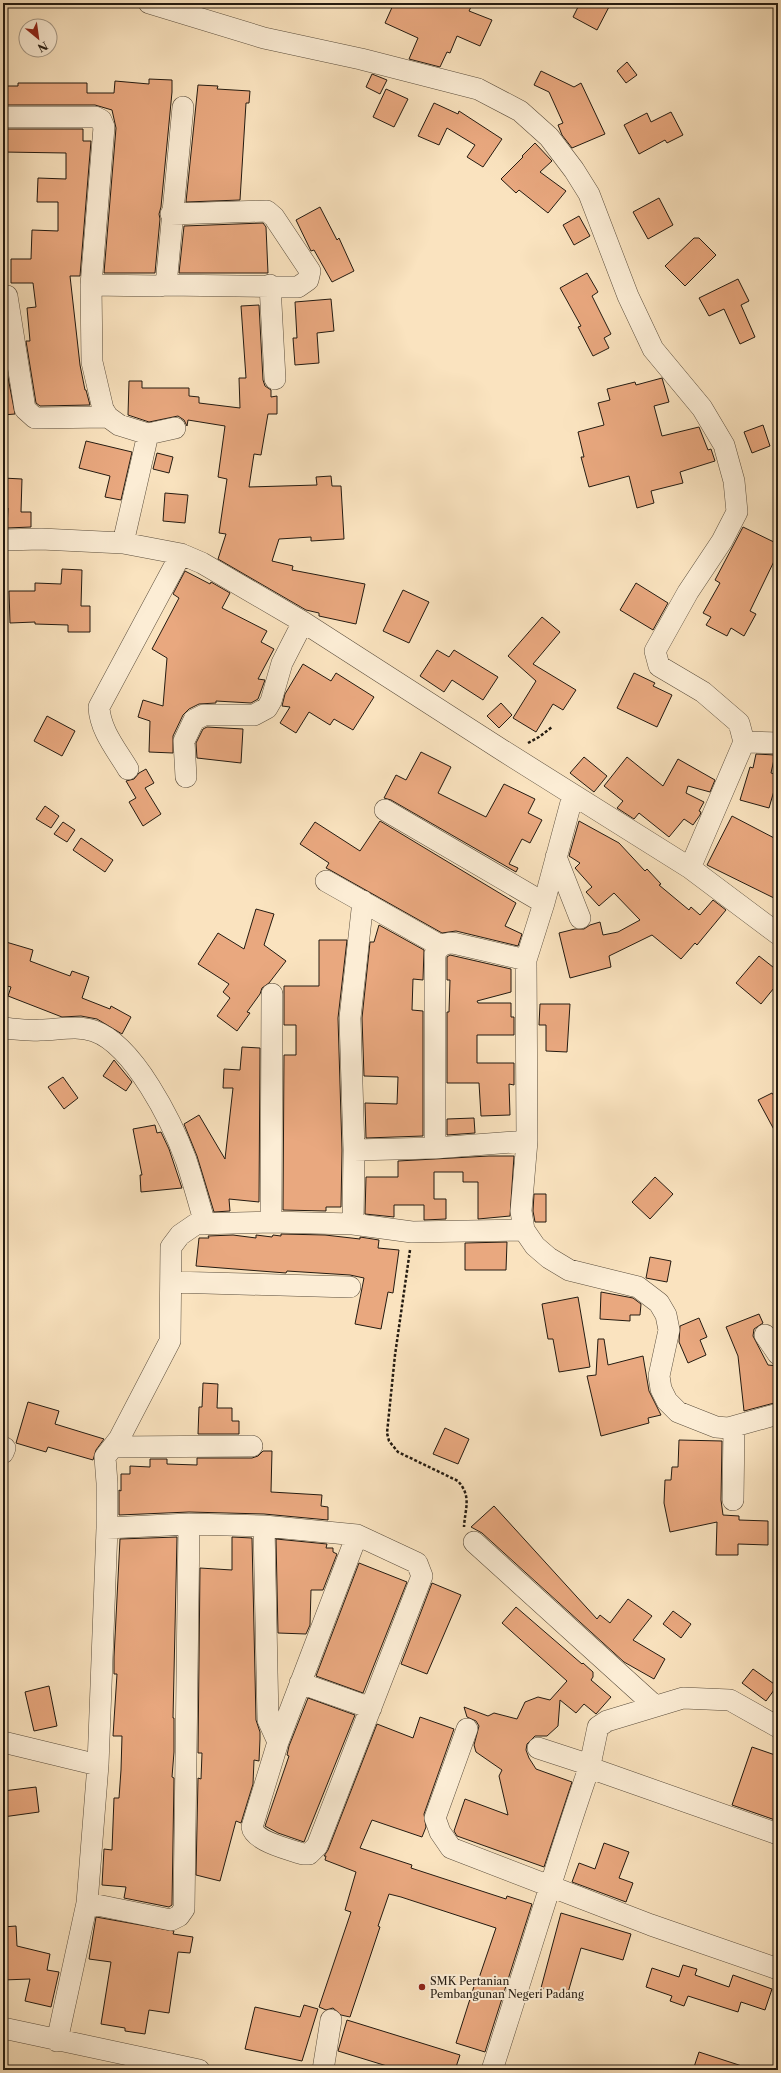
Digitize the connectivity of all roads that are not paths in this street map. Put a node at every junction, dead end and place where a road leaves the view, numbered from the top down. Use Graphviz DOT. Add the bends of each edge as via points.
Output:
graph roads {
  1 [pos="149,3"];
  2 [pos="183,107"];
  3 [pos="3,117"];
  4 [pos="171,214"];
  5 [pos="91,285"];
  6 [pos="166,285"];
  7 [pos="270,285"];
  8 [pos="7,296"];
  9 [pos="275,379"];
  10 [pos="108,417"];
  11 [pos="175,428"];
  12 [pos="148,434"];
  13 [pos="3,540"];
  14 [pos="123,543"];
  15 [pos="181,554"];
  16 [pos="303,622"];
  17 [pos="744,742"];
  18 [pos="778,743"];
  19 [pos="128,769"];
  20 [pos="186,777"];
  21 [pos="573,795"];
  22 [pos="385,810"];
  23 [pos="556,857"];
  24 [pos="690,868"];
  25 [pos="326,881"];
  26 [pos="362,901"];
  27 [pos="544,903"];
  28 [pos="580,918"];
  29 [pos="778,934"];
  30 [pos="441,946"];
  31 [pos="526,960"];
  32 [pos="272,994"];
  33 [pos="3,1028"];
  34 [pos="527,1141"];
  35 [pos="435,1148"];
  36 [pos="354,1150"];
  37 [pos="271,1222"];
  38 [pos="205,1224"];
  39 [pos="353,1224"];
  40 [pos="524,1230"];
  41 [pos="171,1282"];
  42 [pos="350,1287"];
  43 [pos="765,1335"];
  44 [pos="778,1354"];
  45 [pos="778,1414"];
  46 [pos="734,1427"];
  47 [pos="252,1446"];
  48 [pos="113,1447"];
  49 [pos="733,1500"];
  50 [pos="189,1524"];
  51 [pos="264,1526"];
  52 [pos="107,1528"];
  53 [pos="357,1535"];
  54 [pos="474,1542"];
  55 [pos="300,1683"];
  56 [pos="655,1706"];
  57 [pos="371,1708"];
  58 [pos="778,1728"];
  59 [pos="467,1729"];
  60 [pos="3,1742"];
  61 [pos="278,1742"];
  62 [pos="538,1748"];
  63 [pos="98,1765"];
  64 [pos="590,1765"];
  65 [pos="778,1834"];
  66 [pos="552,1887"];
  67 [pos="87,1903"];
  68 [pos="778,1969"];
  69 [pos="331,2020"];
  70 [pos="3,2028"];
  71 [pos="57,2041"];
  72 [pos="195,2070"];
  73 [pos="323,2070"];
  74 [pos="492,2070"];
  1 -- 17 [label="street" via="264,38 354,57 478,90 520,111 549,137 589,194 628,296 653,349 702,408 724,445 734,481 737,512 655,652 659,666 703,692 739,723"];
  2 -- 4 [label="street"];
  3 -- 5 [label="street" via="95,117 101,120 104,127"];
  4 -- 6 [label="street"];
  4 -- 7 [label="street" via="267,211 274,217 310,271 308,280 298,287"];
  5 -- 6 [label="street"];
  5 -- 10 [label="street" via="92,362 103,409"];
  6 -- 7 [label="street"];
  7 -- 9 [label="street"];
  8 -- 10 [label="street" via="25,409 28,414 35,418"];
  10 -- 12 [label="street" via="119,425"];
  11 -- 12 [label="street"];
  12 -- 14 [label="street"];
  13 -- 14 [label="street"];
  14 -- 15 [label="street"];
  15 -- 16 [label="street" via="221,574"];
  15 -- 19 [label="street" via="99,707 104,730"];
  16 -- 20 [label="street" via="282,662 267,708 254,715 204,715 194,720 184,741"];
  16 -- 21 [label="street"];
  17 -- 18 [label="street"];
  17 -- 24 [label="street"];
  21 -- 23 [label="street"];
  21 -- 24 [label="street"];
  22 -- 27 [label="street"];
  23 -- 27 [label="street"];
  23 -- 28 [label="street"];
  24 -- 29 [label="street"];
  25 -- 26 [label="street"];
  26 -- 30 [label="street"];
  26 -- 36 [label="street" via="350,1018"];
  27 -- 31 [label="street"];
  30 -- 31 [label="street" via="453,943"];
  30 -- 35 [label="street" via="435,954"];
  31 -- 34 [label="street"];
  32 -- 37 [label="street"];
  33 -- 38 [label="street" via="83,1029 94,1032 121,1049 138,1068 170,1125 186,1160"];
  34 -- 35 [label="street"];
  34 -- 40 [label="street" via="521,1211"];
  35 -- 36 [label="street"];
  36 -- 39 [label="street"];
  37 -- 38 [label="street"];
  37 -- 39 [label="street"];
  38 -- 41 [label="street" via="196,1224 171,1246"];
  39 -- 40 [label="street" via="412,1232"];
  40 -- 46 [label="street" via="539,1250 569,1270 638,1287 659,1303 666,1315 669,1330 659,1376 661,1389 667,1401 678,1412 716,1427"];
  41 -- 42 [label="street"];
  41 -- 48 [label="street" via="170,1340"];
  43 -- 44 [label="street"];
  45 -- 46 [label="street"];
  46 -- 49 [label="street"];
  47 -- 48 [label="street"];
  48 -- 52 [label="street" via="105,1457"];
  50 -- 51 [label="street"];
  50 -- 52 [label="street"];
  50 -- 67 [label="street" via="184,1909 180,1916 171,1920"];
  51 -- 53 [label="street"];
  51 -- 61 [label="street" via="268,1720"];
  52 -- 63 [label="street"];
  53 -- 55 [label="street"];
  53 -- 57 [label="street" via="417,1563 422,1576"];
  54 -- 56 [label="street"];
  55 -- 57 [label="street"];
  55 -- 61 [label="street"];
  56 -- 58 [label="street" via="683,1698 730,1700"];
  56 -- 64 [label="street" via="607,1721 598,1727"];
  57 -- 61 [label="street" via="317,1846 309,1854 259,1838 253,1831 252,1827"];
  59 -- 66 [label="street" via="436,1818 440,1832 451,1848"];
  60 -- 63 [label="street"];
  62 -- 64 [label="street"];
  63 -- 67 [label="street"];
  64 -- 65 [label="street" via="596,1770"];
  64 -- 66 [label="street"];
  66 -- 68 [label="street"];
  66 -- 74 [label="street"];
  67 -- 71 [label="street"];
  69 -- 73 [label="street"];
  70 -- 71 [label="street"];
  71 -- 72 [label="street"];
}
